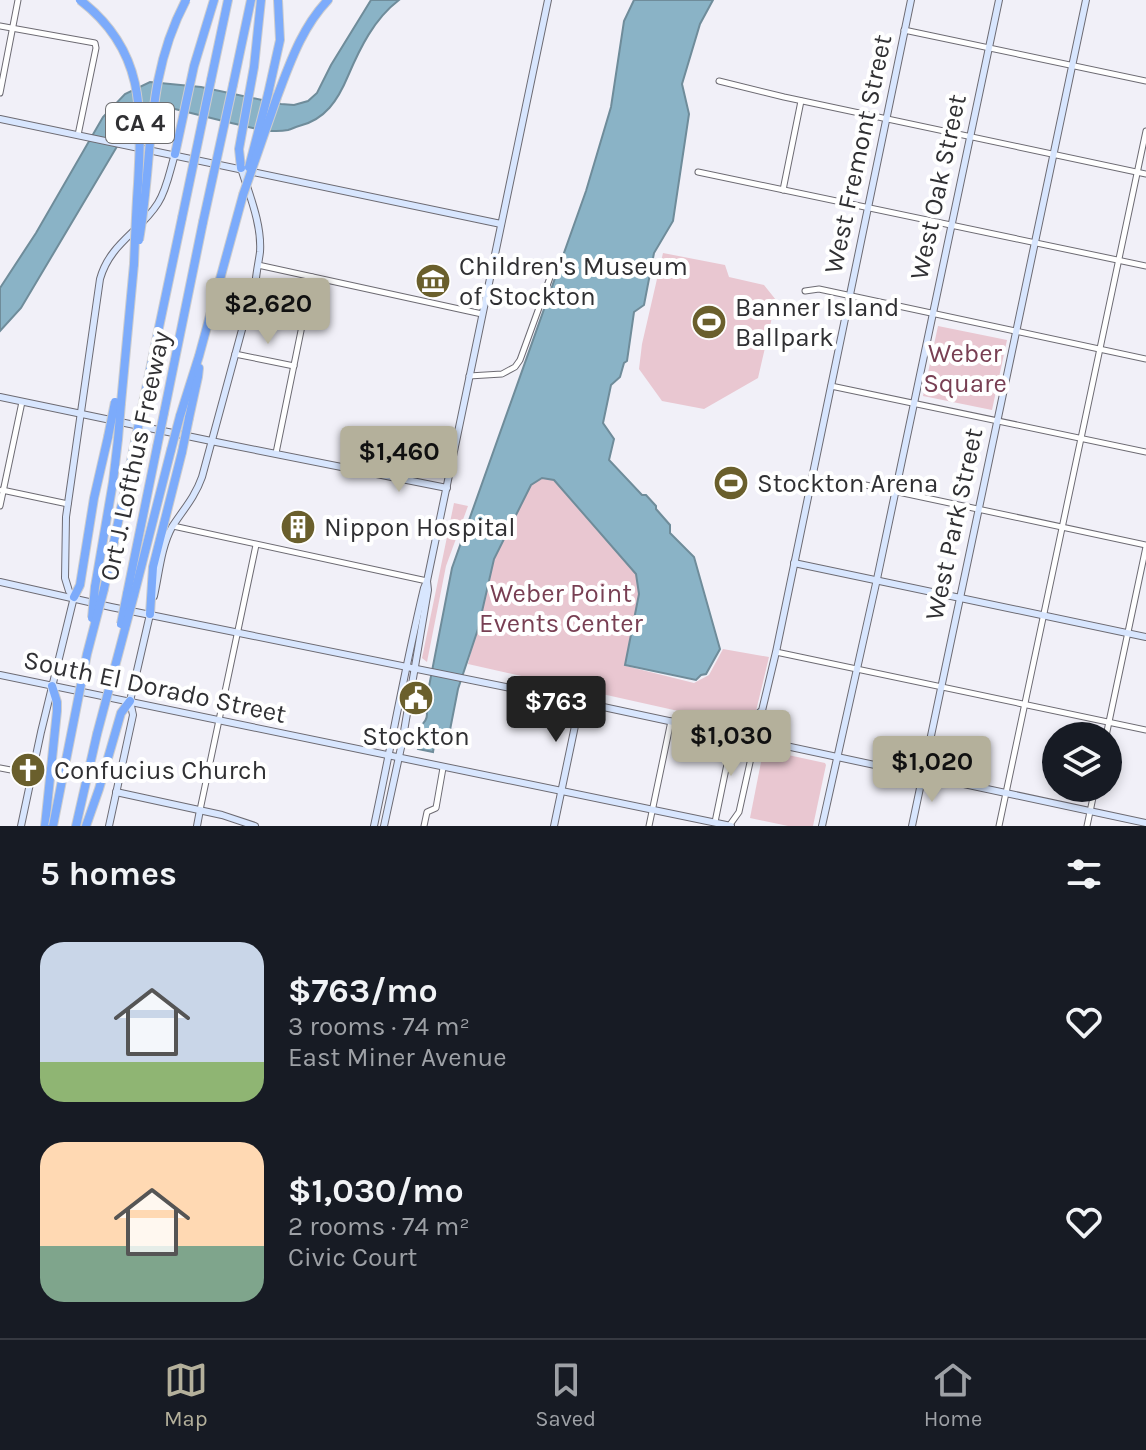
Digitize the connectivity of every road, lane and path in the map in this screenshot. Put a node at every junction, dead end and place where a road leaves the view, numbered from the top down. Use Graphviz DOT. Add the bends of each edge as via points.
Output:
graph roads {
  1 [pos="18,0"];
  2 [pos="80,0"];
  3 [pos="186,0"];
  4 [pos="214,0"];
  5 [pos="228,0"];
  6 [pos="251,0"];
  7 [pos="261,0"];
  8 [pos="278,0"];
  9 [pos="328,0"];
  10 [pos="548,0"];
  11 [pos="911,0"];
  12 [pos="999,0"];
  13 [pos="1086,0"];
  14 [pos="0,26"];
  15 [pos="12,28"];
  16 [pos="904,30"];
  17 [pos="988,48"];
  18 [pos="1072,66"];
  19 [pos="719,81"];
  20 [pos="1146,81"];
  21 [pos="0,93"];
  22 [pos="273,95"];
  23 [pos="801,101"];
  24 [pos="0,119"];
  25 [pos="885,119"];
  26 [pos="1146,131"];
  27 [pos="78,135"];
  28 [pos="969,137"];
  29 [pos="175,154"];
  30 [pos="1053,154"];
  31 [pos="241,168"];
  32 [pos="698,172"];
  33 [pos="1137,172"];
  34 [pos="1146,174"];
  35 [pos="783,190"];
  36 [pos="867,208"];
  37 [pos="501,224"];
  38 [pos="952,225"];
  39 [pos="1035,243"];
  40 [pos="1119,261"];
  41 [pos="550,264"];
  42 [pos="258,265"];
  43 [pos="1146,266"];
  44 [pos="134,268"];
  45 [pos="312,277"];
  46 [pos="805,291"];
  47 [pos="849,296"];
  48 [pos="932,313"];
  49 [pos="482,314"];
  50 [pos="1016,332"];
  51 [pos="1100,350"];
  52 [pos="235,354"];
  53 [pos="1146,359"];
  54 [pos="294,366"];
  55 [pos="469,376"];
  56 [pos="831,386"];
  57 [pos="0,397"];
  58 [pos="22,402"];
  59 [pos="118,403"];
  60 [pos="914,403"];
  61 [pos="80,414"];
  62 [pos="185,417"];
  63 [pos="997,421"];
  64 [pos="1081,438"];
  65 [pos="212,441"];
  66 [pos="1146,452"];
  67 [pos="276,453"];
  68 [pos="842,480"];
  69 [pos="447,488"];
  70 [pos="2,490"];
  71 [pos="895,491"];
  72 [pos="68,504"];
  73 [pos="0,506"];
  74 [pos="978,509"];
  75 [pos="173,526"];
  76 [pos="1062,527"];
  77 [pos="256,545"];
  78 [pos="1146,546"];
  79 [pos="794,563"];
  80 [pos="877,579"];
  81 [pos="427,581"];
  82 [pos="0,582"];
  83 [pos="100,588"];
  84 [pos="130,594"];
  85 [pos="74,597"];
  86 [pos="959,598"];
  87 [pos="150,614"];
  88 [pos="1044,616"];
  89 [pos="237,632"];
  90 [pos="1128,633"];
  91 [pos="1146,637"];
  92 [pos="776,652"];
  93 [pos="405,667"];
  94 [pos="415,669"];
  95 [pos="857,669"];
  96 [pos="0,675"];
  97 [pos="52,686"];
  98 [pos="940,687"];
  99 [pos="130,701"];
  100 [pos="580,702"];
  101 [pos="1025,705"];
  102 [pos="762,709"];
  103 [pos="218,721"];
  104 [pos="671,721"];
  105 [pos="1109,722"];
  106 [pos="1122,725"];
  107 [pos="1146,730"];
  108 [pos="720,732"];
  109 [pos="733,735"];
  110 [pos="755,740"];
  111 [pos="389,756"];
  112 [pos="839,758"];
  113 [pos="399,759"];
  114 [pos="0,768"];
  115 [pos="443,768"];
  116 [pos="32,774"];
  117 [pos="922,775"];
  118 [pos="116,792"];
  119 [pos="561,792"];
  120 [pos="1006,794"];
  121 [pos="1093,802"];
  122 [pos="200,810"];
  123 [pos="653,811"];
  124 [pos="1091,811"];
  125 [pos="715,822"];
  126 [pos="1146,823"];
  127 [pos="21,826"];
  128 [pos="45,826"];
  129 [pos="53,826"];
  130 [pos="76,826"];
  131 [pos="86,826"];
  132 [pos="109,826"];
  133 [pos="197,826"];
  134 [pos="255,826"];
  135 [pos="374,826"];
  136 [pos="384,826"];
  137 [pos="424,826"];
  138 [pos="554,826"];
  139 [pos="649,826"];
  140 [pos="729,826"];
  141 [pos="822,826"];
  142 [pos="912,826"];
  143 [pos="999,826"];
  144 [pos="1087,826"];
  1 -- 15 [label="street"];
  2 -- 44 [label="highway, CA 4, bridge" via="120,44 138,93"];
  3 -- 44 [label="highway, bridge" via="155,91"];
  4 -- 29 [label="highway"];
  5 -- 83 [label="highway, Ort J. Lofthus Freeway / CA 4, bridge"];
  6 -- 84 [label="highway, Ort J. Lofthus Freeway, bridge"];
  7 -- 31 [label="highway" via="239,149"];
  8 -- 22 [label="highway" via="280,40"];
  9 -- 22 [label="highway" via="309,23"];
  10 -- 37 [label="street"];
  11 -- 16 [label="street, West Fremont Street"];
  12 -- 17 [label="street, West Oak Street"];
  13 -- 18 [label="street, West Park Street"];
  14 -- 15 [label="street"];
  15 -- 21 [label="street"];
  15 -- 27 [label="street" via="95,43"];
  16 -- 17 [label="street"];
  16 -- 25 [label="street, West Fremont Street"];
  17 -- 18 [label="street"];
  17 -- 28 [label="street, West Oak Street"];
  18 -- 20 [label="street"];
  18 -- 30 [label="street, West Park Street"];
  19 -- 23 [label="street"];
  22 -- 62 [label="highway, bridge" via="251,157"];
  23 -- 25 [label="street"];
  23 -- 35 [label="street"];
  24 -- 27 [label="street"];
  25 -- 28 [label="street"];
  25 -- 36 [label="street, West Fremont Street"];
  26 -- 33 [label="street"];
  27 -- 29 [label="street"];
  28 -- 30 [label="street"];
  28 -- 38 [label="street, West Oak Street"];
  29 -- 31 [label="street"];
  29 -- 61 [label="street" via="160,200 103,267"];
  30 -- 33 [label="street"];
  30 -- 39 [label="street, West Park Street"];
  31 -- 37 [label="street"];
  31 -- 42 [label="street" via="259,234"];
  32 -- 35 [label="street"];
  33 -- 34 [label="street"];
  33 -- 40 [label="street"];
  35 -- 36 [label="street"];
  36 -- 38 [label="street"];
  36 -- 47 [label="street, West Fremont Street"];
  37 -- 49 [label="street"];
  38 -- 39 [label="street"];
  38 -- 48 [label="street, West Oak Street"];
  39 -- 40 [label="street"];
  39 -- 50 [label="street, West Park Street"];
  40 -- 43 [label="street"];
  40 -- 51 [label="street"];
  41 -- 55 [label="street" via="552,272 515,367 502,374"];
  42 -- 45 [label="street"];
  42 -- 52 [label="street"];
  44 -- 59 [label="highway, CA 4"];
  45 -- 49 [label="street"];
  45 -- 54 [label="street"];
  46 -- 47 [label="street"];
  47 -- 48 [label="street"];
  47 -- 56 [label="street, West Fremont Street"];
  48 -- 50 [label="street"];
  48 -- 60 [label="street, West Oak Street"];
  49 -- 55 [label="street"];
  50 -- 51 [label="street"];
  50 -- 63 [label="street, West Park Street"];
  51 -- 53 [label="street"];
  51 -- 64 [label="street"];
  52 -- 54 [label="street"];
  52 -- 65 [label="street"];
  54 -- 67 [label="street"];
  55 -- 69 [label="street"];
  56 -- 60 [label="street"];
  56 -- 79 [label="street, West Fremont Street"];
  57 -- 58 [label="street"];
  58 -- 61 [label="street"];
  58 -- 70 [label="street"];
  59 -- 83 [label="highway, CA 4, bridge"];
  59 -- 85 [label="highway, bridge"];
  60 -- 63 [label="street"];
  60 -- 71 [label="street, West Oak Street"];
  61 -- 65 [label="street"];
  61 -- 72 [label="street"];
  62 -- 84 [label="highway, bridge"];
  62 -- 87 [label="highway, bridge" via="182,452 153,567"];
  63 -- 64 [label="street"];
  63 -- 74 [label="street, West Park Street"];
  64 -- 66 [label="street"];
  64 -- 76 [label="street"];
  65 -- 67 [label="street"];
  65 -- 75 [label="street" via="199,487"];
  67 -- 69 [label="street"];
  68 -- 71 [label="street"];
  69 -- 81 [label="street"];
  70 -- 72 [label="street"];
  70 -- 73 [label="street"];
  71 -- 74 [label="street"];
  71 -- 80 [label="street, West Oak Street"];
  72 -- 85 [label="street" via="65,578"];
  74 -- 76 [label="street"];
  74 -- 86 [label="street, West Park Street"];
  75 -- 77 [label="street"];
  75 -- 87 [label="street"];
  76 -- 78 [label="street"];
  76 -- 88 [label="street"];
  77 -- 81 [label="street"];
  77 -- 89 [label="street"];
  78 -- 90 [label="street"];
  79 -- 80 [label="street"];
  79 -- 92 [label="street, West Fremont Street"];
  80 -- 86 [label="street"];
  80 -- 95 [label="street, West Oak Street"];
  81 -- 93 [label="street"];
  81 -- 94 [label="street"];
  82 -- 85 [label="street"];
  83 -- 129 [label="highway, CA 4, bridge"];
  84 -- 130 [label="highway, bridge"];
  85 -- 87 [label="street"];
  85 -- 97 [label="street"];
  86 -- 88 [label="street"];
  86 -- 98 [label="street, West Park Street"];
  87 -- 89 [label="street"];
  87 -- 99 [label="street"];
  88 -- 90 [label="street"];
  88 -- 101 [label="street"];
  89 -- 93 [label="street"];
  89 -- 103 [label="street"];
  90 -- 91 [label="street"];
  90 -- 105 [label="street"];
  92 -- 95 [label="street"];
  92 -- 102 [label="street, West Fremont Street"];
  93 -- 94 [label="street"];
  93 -- 111 [label="street"];
  94 -- 100 [label="street"];
  94 -- 113 [label="street"];
  95 -- 98 [label="street"];
  95 -- 112 [label="street, West Oak Street"];
  96 -- 97 [label="street, South El Dorado Street"];
  97 -- 99 [label="street, South El Dorado Street"];
  97 -- 116 [label="street"];
  97 -- 128 [label="highway" via="57,702"];
  98 -- 101 [label="street"];
  98 -- 117 [label="street, West Park Street"];
  99 -- 103 [label="street, South El Dorado Street"];
  99 -- 118 [label="street" via="133,715"];
  99 -- 131 [label="highway" via="121,713"];
  100 -- 104 [label="street"];
  100 -- 119 [label="street"];
  101 -- 105 [label="street"];
  101 -- 120 [label="street"];
  102 -- 108 [label="street" via="747,725"];
  102 -- 110 [label="street, West Fremont Street"];
  103 -- 111 [label="street, South El Dorado Street"];
  103 -- 122 [label="street"];
  104 -- 108 [label="street"];
  104 -- 123 [label="street"];
  106 -- 107 [label="street"];
  108 -- 109 [label="street"];
  109 -- 110 [label="street"];
  109 -- 125 [label="street"];
  110 -- 112 [label="street"];
  110 -- 140 [label="street" via="739,812"];
  111 -- 113 [label="street, South El Dorado Street"];
  111 -- 135 [label="street"];
  112 -- 117 [label="street"];
  112 -- 141 [label="street, West Oak Street"];
  113 -- 115 [label="street, South El Dorado Street"];
  113 -- 136 [label="street"];
  114 -- 116 [label="street"];
  115 -- 119 [label="street, South El Dorado Street"];
  115 -- 137 [label="street" via="436,808 427,812"];
  116 -- 127 [label="street"];
  117 -- 120 [label="street"];
  117 -- 142 [label="street, West Park Street"];
  118 -- 122 [label="street"];
  118 -- 132 [label="street"];
  119 -- 123 [label="street, South El Dorado Street"];
  119 -- 138 [label="street"];
  120 -- 124 [label="street"];
  120 -- 143 [label="street"];
  121 -- 124 [label="street"];
  122 -- 133 [label="street"];
  122 -- 134 [label="street"];
  123 -- 125 [label="street, South El Dorado Street"];
  123 -- 139 [label="street"];
  124 -- 126 [label="street"];
  124 -- 144 [label="street"];
  125 -- 140 [label="street, South El Dorado Street"];
}
